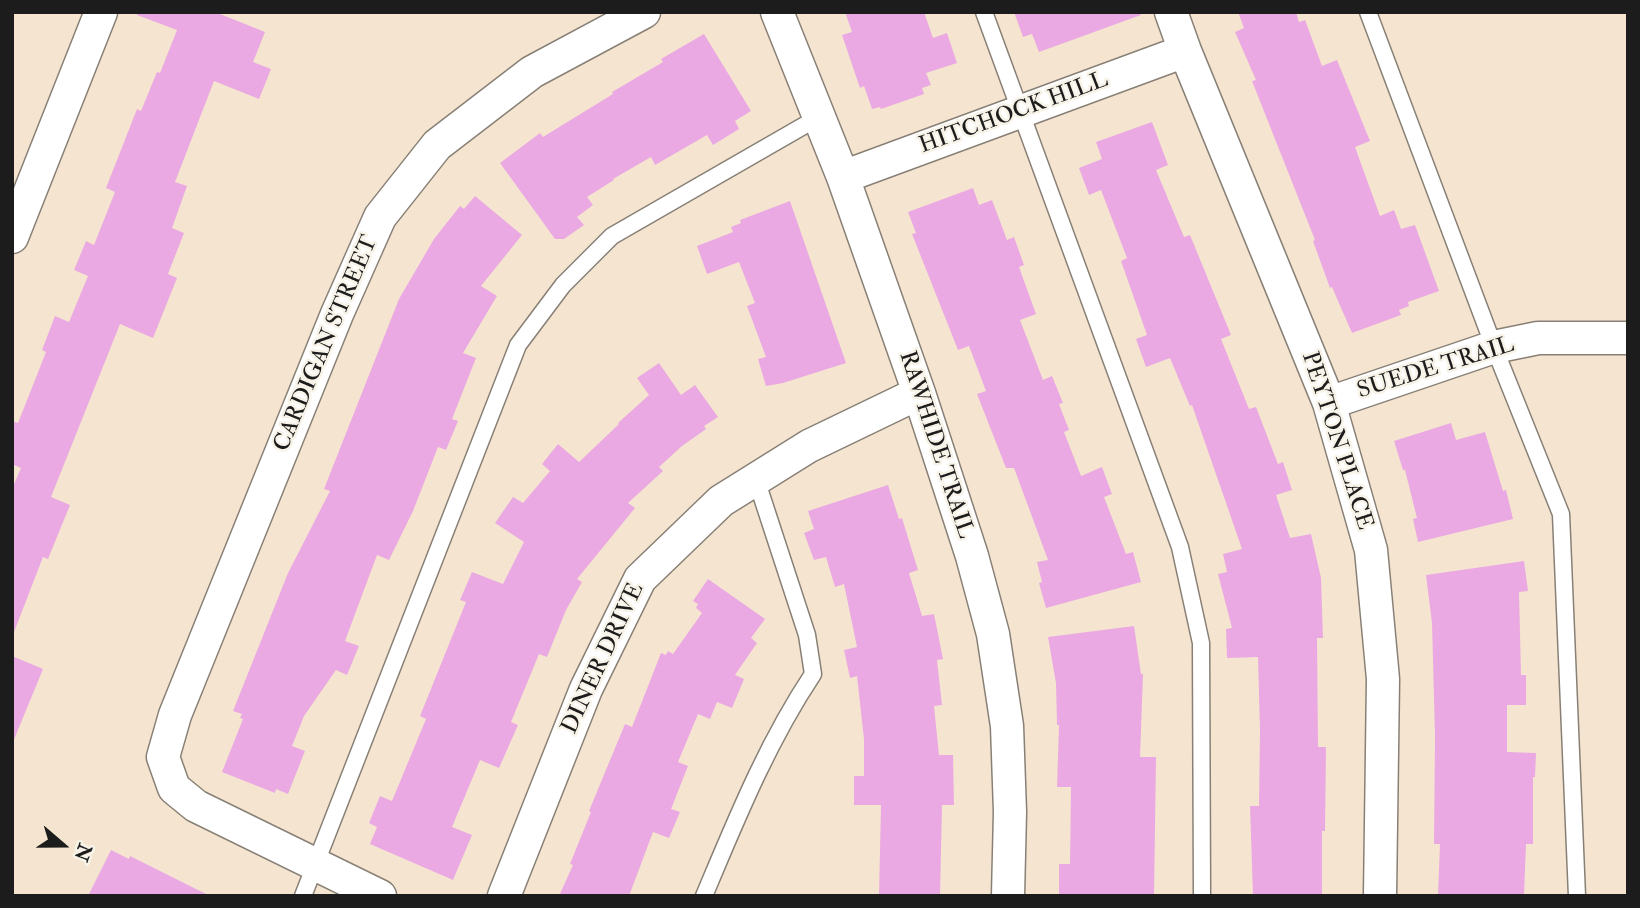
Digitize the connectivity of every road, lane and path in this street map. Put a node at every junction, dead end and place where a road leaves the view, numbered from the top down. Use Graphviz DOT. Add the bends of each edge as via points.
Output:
graph roads {
  1 [pos="101,12"];
  2 [pos="644,12"];
  3 [pos="777,12"];
  4 [pos="984,12"];
  5 [pos="1171,12"];
  6 [pos="1368,12"];
  7 [pos="1185,51"];
  8 [pos="1021,113"];
  9 [pos="819,117"];
  10 [pos="843,177"];
  11 [pos="12,237"];
  12 [pos="1628,338"];
  13 [pos="1494,347"];
  14 [pos="919,393"];
  15 [pos="1329,402"];
  16 [pos="756,479"];
  17 [pos="316,864"];
  18 [pos="303,896"];
  19 [pos="380,896"];
  20 [pos="504,896"];
  21 [pos="704,896"];
  22 [pos="1008,896"];
  23 [pos="1202,896"];
  24 [pos="1380,896"];
  25 [pos="1577,896"];
  1 -- 11 [label="street"];
  2 -- 17 [label="street, CARDIGAN STREET" via="532,72 437,145 380,217 175,715 163,757 174,788 196,806"];
  3 -- 9 [label="street, RAWHIDE TRAIL"];
  4 -- 8 [label="lane"];
  5 -- 7 [label="street, PEYTON PLACE"];
  6 -- 13 [label="lane"];
  7 -- 8 [label="street, HITCHOCK HILL"];
  7 -- 15 [label="street, PEYTON PLACE"];
  8 -- 10 [label="street, HITCHOCK HILL"];
  8 -- 23 [label="lane" via="1180,547 1201,643"];
  9 -- 10 [label="street, RAWHIDE TRAIL"];
  9 -- 17 [label="lane" via="612,236 563,285 518,345"];
  10 -- 14 [label="street, RAWHIDE TRAIL"];
  12 -- 13 [label="street, SUEDE TRAIL" via="1538,338"];
  13 -- 15 [label="street, SUEDE TRAIL"];
  13 -- 25 [label="lane" via="1561,514"];
  14 -- 16 [label="street, DINER DRIVE" via="809,446"];
  14 -- 22 [label="street, RAWHIDE TRAIL" via="993,634 1007,726"];
  15 -- 24 [label="street, PEYTON PLACE" via="1371,550 1383,679"];
  16 -- 20 [label="street, DINER DRIVE" via="721,501 640,579 586,689"];
  16 -- 21 [label="lane" via="807,635 813,674 794,701 741,807"];
  17 -- 18 [label="lane"];
  17 -- 19 [label="street"];
}
